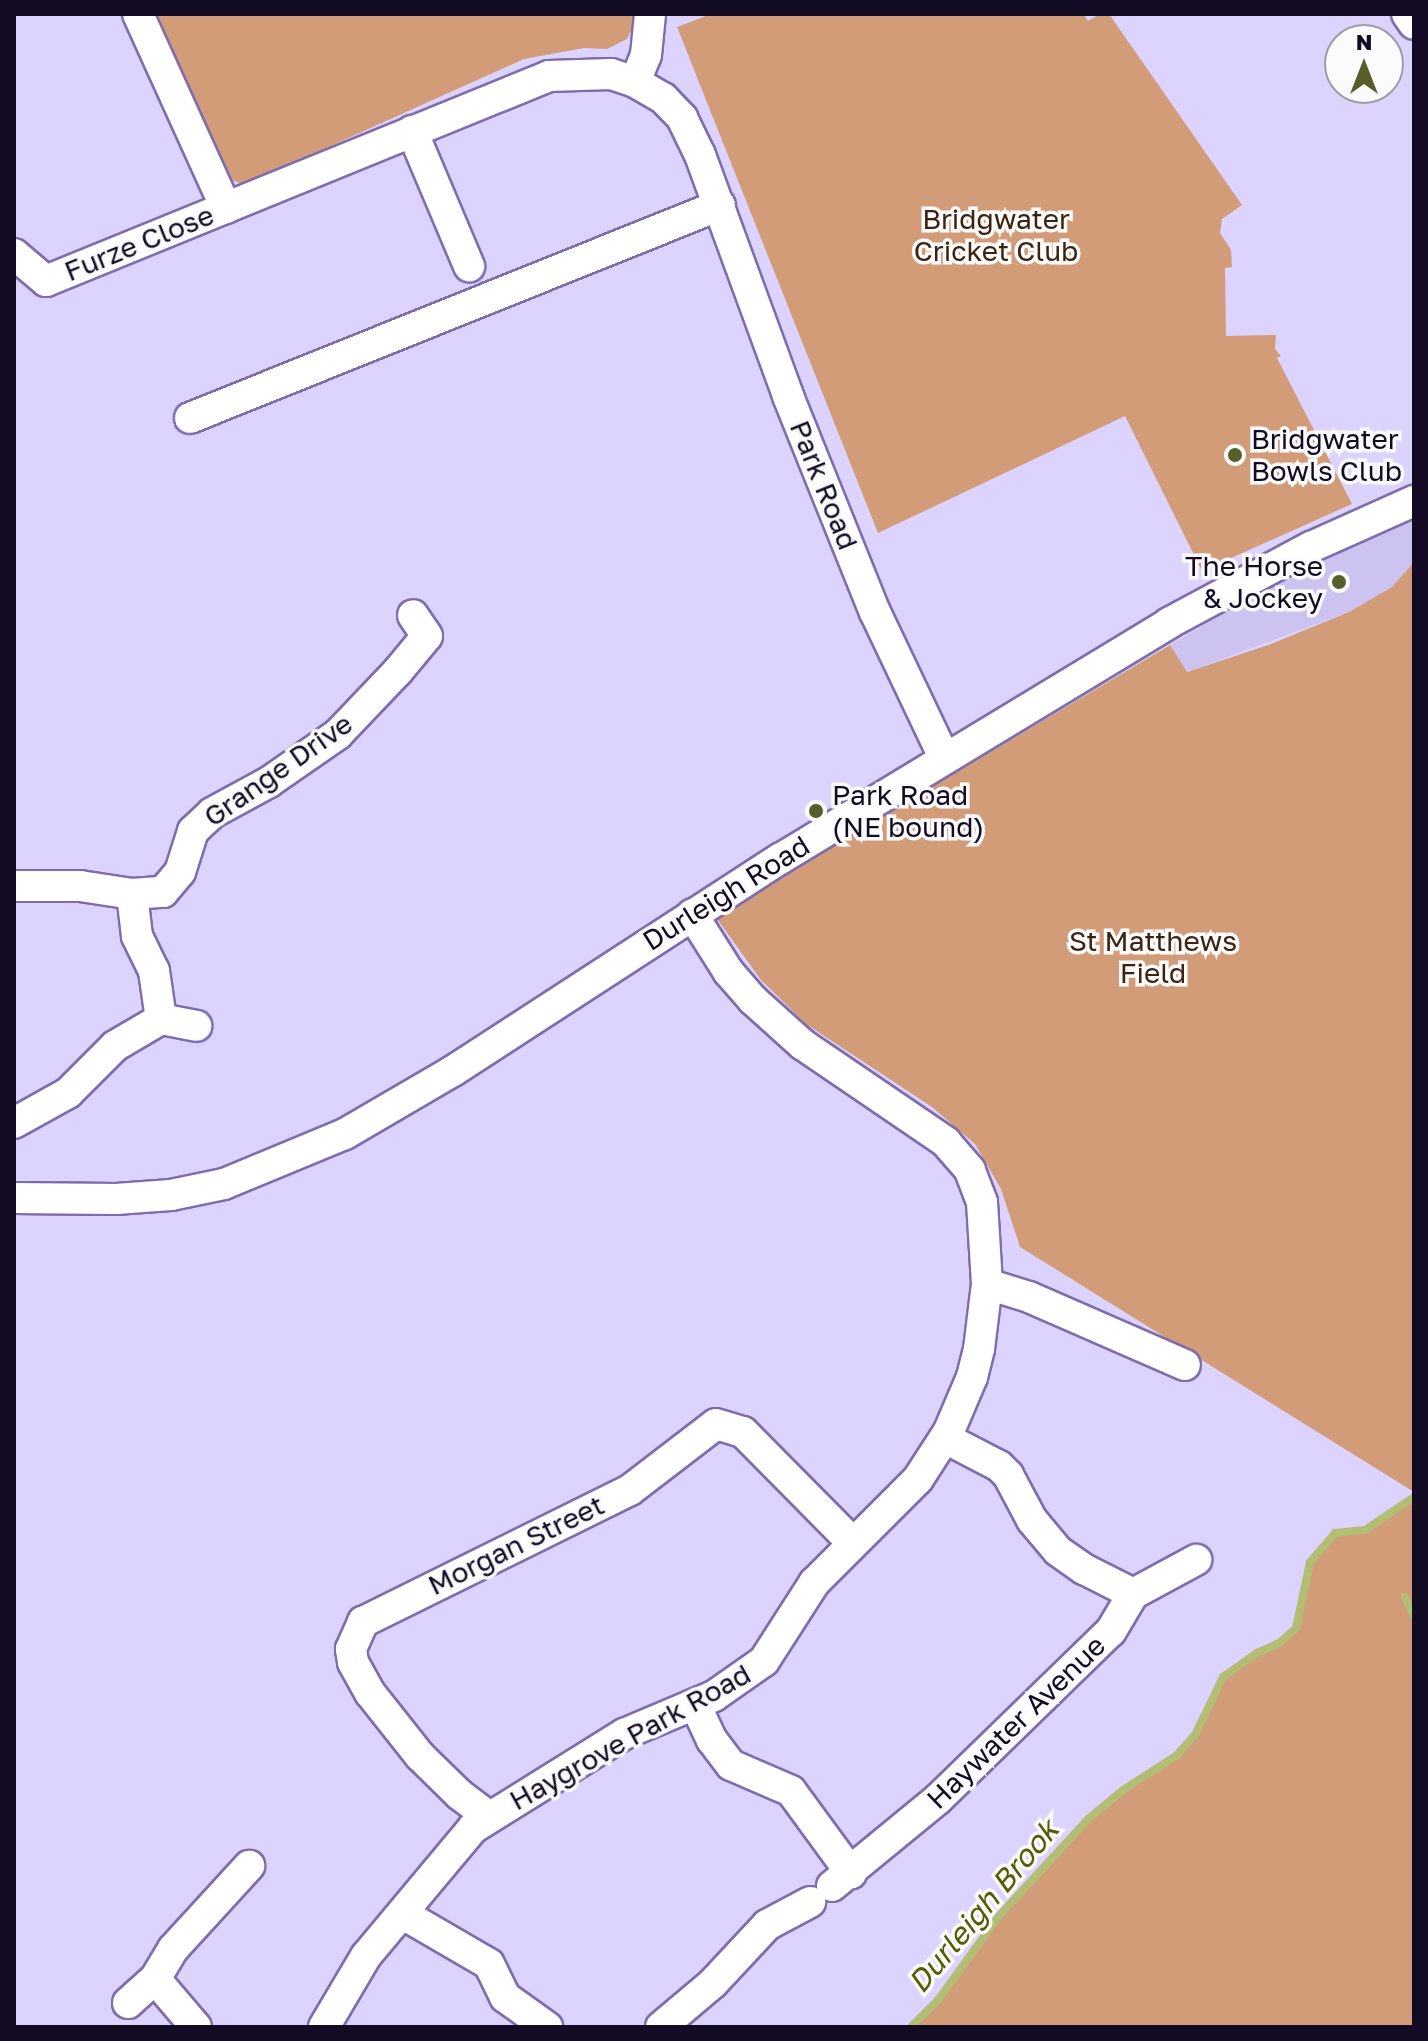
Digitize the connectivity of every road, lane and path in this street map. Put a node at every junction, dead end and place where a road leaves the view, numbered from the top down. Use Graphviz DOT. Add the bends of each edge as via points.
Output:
graph roads {
  1 [pos="138,14"];
  2 [pos="650,14"];
  3 [pos="1407,14"];
  4 [pos="1414,24"];
  5 [pos="635,82"];
  6 [pos="412,131"];
  7 [pos="720,205"];
  8 [pos="226,208"];
  9 [pos="14,254"];
  10 [pos="469,266"];
  11 [pos="190,418"];
  12 [pos="1414,501"];
  13 [pos="413,615"];
  14 [pos="944,757"];
  15 [pos="14,886"];
  16 [pos="132,894"];
  17 [pos="692,914"];
  18 [pos="161,1019"];
  19 [pos="196,1026"];
  20 [pos="14,1123"];
  21 [pos="14,1198"];
  22 [pos="987,1284"];
  23 [pos="1185,1365"];
  24 [pos="945,1438"];
  25 [pos="853,1543"];
  26 [pos="1196,1560"];
  27 [pos="1133,1594"];
  28 [pos="695,1704"];
  29 [pos="488,1816"];
  30 [pos="249,1866"];
  31 [pos="831,1887"];
  32 [pos="403,1914"];
  33 [pos="155,1979"];
  34 [pos="128,2003"];
  35 [pos="196,2027"];
  36 [pos="324,2027"];
  37 [pos="547,2027"];
  38 [pos="661,2027"];
  1 -- 8 [label="street, Furze Close"];
  2 -- 5 [label="street" via="646,55"];
  3 -- 4 [label="street"];
  5 -- 6 [label="street, Furze Close" via="611,74 549,76"];
  5 -- 7 [label="street, Park Road" via="663,98 682,118"];
  6 -- 8 [label="street, Furze Close"];
  6 -- 10 [label="street" via="438,232"];
  7 -- 11 [label="street"];
  7 -- 14 [label="street, Park Road" via="788,396 875,612"];
  8 -- 9 [label="street, Furze Close" via="46,281"];
  12 -- 14 [label="street, Durleigh Road" via="1311,547 1169,623"];
  13 -- 16 [label="street, Grange Drive" via="427,636 338,734 269,782 212,813 193,831 180,872 163,892"];
  14 -- 17 [label="street, Durleigh Road"];
  15 -- 16 [label="street, Grange Drive" via="80,886"];
  16 -- 18 [label="street" via="137,936 154,971"];
  17 -- 21 [label="street, Durleigh Road" via="453,1071 345,1134 291,1158 224,1184 171,1195"];
  17 -- 22 [label="street, Haygrove Park Road" via="728,971 802,1044 958,1153 979,1187"];
  18 -- 19 [label="street"];
  18 -- 20 [label="street" via="115,1046 68,1093"];
  22 -- 23 [label="street"];
  22 -- 24 [label="street, Haygrove Park Road" via="976,1363"];
  24 -- 25 [label="street, Haygrove Park Road" via="908,1492"];
  24 -- 27 [label="street" via="999,1466 1058,1551"];
  25 -- 28 [label="street, Haygrove Park Road" via="814,1583 764,1661 732,1687"];
  25 -- 29 [label="street, Morgan Street" via="743,1432 716,1424 630,1490 363,1622 351,1649 370,1693 420,1756"];
  26 -- 27 [label="street"];
  27 -- 31 [label="street, Haywater Avenue" via="1111,1631 938,1799"];
  28 -- 29 [label="street, Haygrove Park Road" via="624,1734"];
  28 -- 31 [label="street" via="731,1765 791,1791"];
  29 -- 32 [label="street, Haygrove Park Road"];
  30 -- 33 [label="street" via="173,1949"];
  31 -- 38 [label="street, Haywater Avenue" via="767,1925 713,1983"];
  32 -- 36 [label="street, Haygrove Park Road" via="359,1966"];
  32 -- 37 [label="street" via="489,1964 505,1997"];
  33 -- 34 [label="street"];
  33 -- 35 [label="street"];
}
